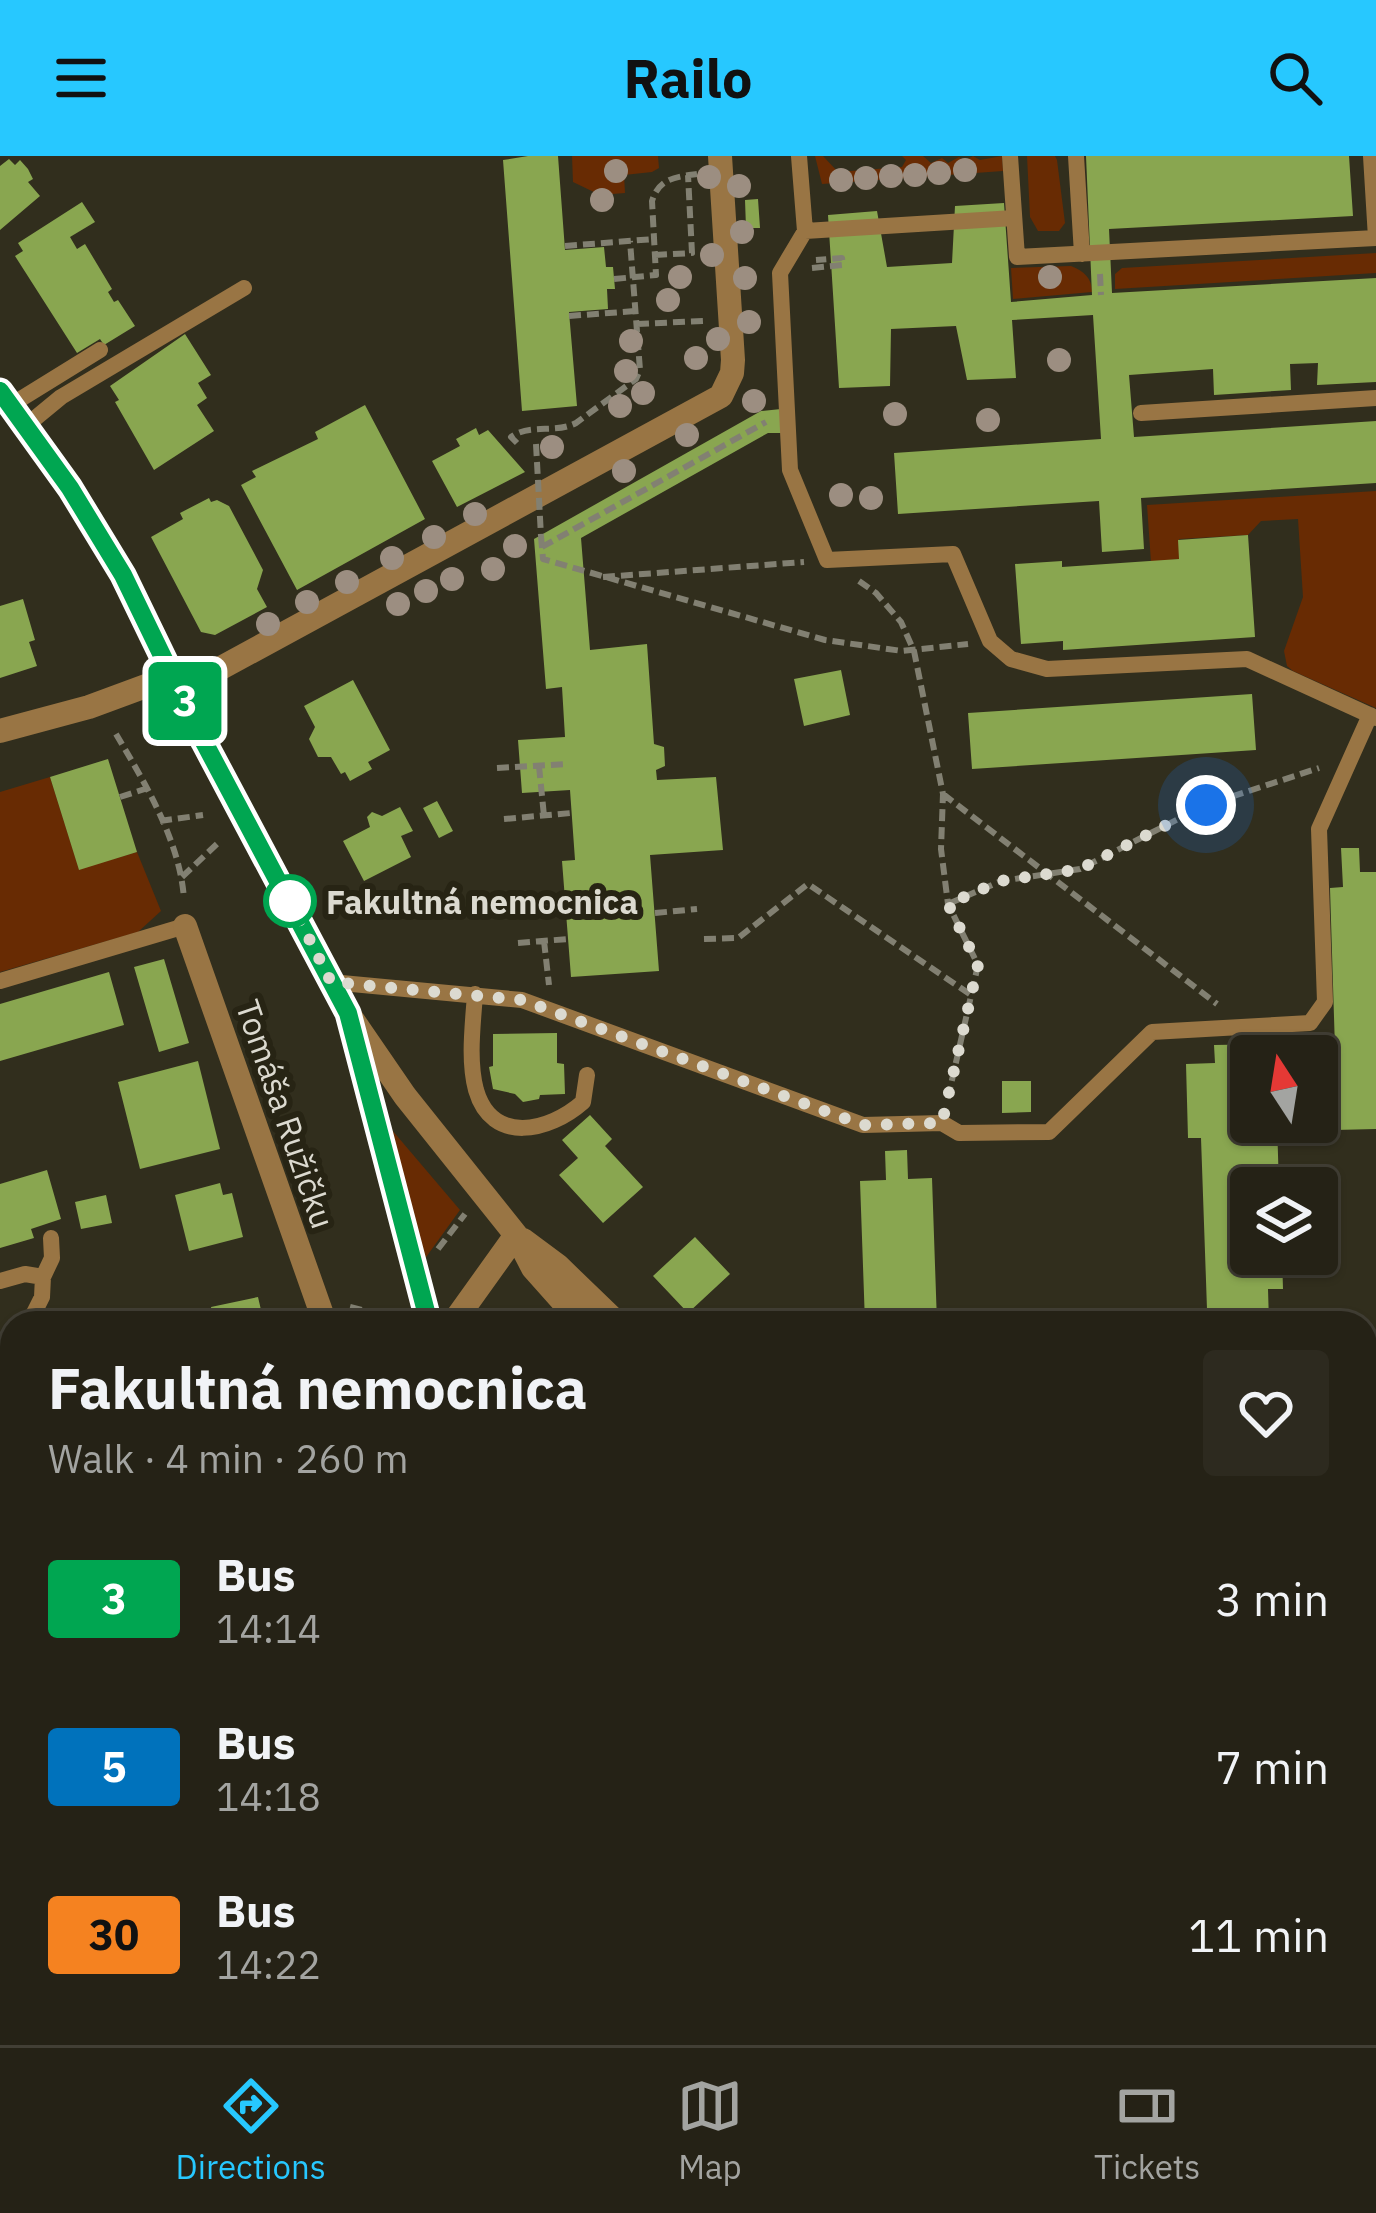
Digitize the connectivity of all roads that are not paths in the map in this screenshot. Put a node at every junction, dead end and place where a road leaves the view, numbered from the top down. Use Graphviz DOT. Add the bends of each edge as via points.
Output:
graph roads {
  1 [pos="720,156"];
  2 [pos="799,156"];
  3 [pos="1010,156"];
  4 [pos="1076,156"];
  5 [pos="1371,156"];
  6 [pos="1014,218"];
  7 [pos="805,231"];
  8 [pos="1376,238"];
  9 [pos="1082,254"];
  10 [pos="244,288"];
  11 [pos="100,350"];
  12 [pos="1376,398"];
  13 [pos="13,407"];
  14 [pos="1141,413"];
  15 [pos="208,675"];
  16 [pos="173,676"];
  17 [pos="1373,717"];
  18 [pos="0,731"];
  19 [pos="185,926"];
  20 [pos="0,981"];
  21 [pos="331,982"];
  22 [pos="475,994"];
  23 [pos="348,1013"];
  24 [pos="587,1075"];
  25 [pos="516,1235"];
  26 [pos="51,1238"];
  27 [pos="43,1277"];
  28 [pos="0,1281"];
  29 [pos="35,1311"];
  30 [pos="320,1311"];
  31 [pos="426,1311"];
  32 [pos="462,1311"];
  33 [pos="571,1311"];
  34 [pos="605,1311"];
  1 -- 15 [label="street" via="733,360 721,396"];
  2 -- 7 [label="lane"];
  3 -- 6 [label="lane"];
  4 -- 9 [label="lane"];
  5 -- 8 [label="lane"];
  6 -- 7 [label="lane"];
  6 -- 9 [label="lane" via="1017,256"];
  7 -- 17 [label="lane" via="780,273 790,470 827,560 953,554 990,641 1011,659 1047,669 1247,659"];
  8 -- 9 [label="lane"];
  10 -- 13 [label="lane" via="61,398"];
  11 -- 13 [label="lane"];
  12 -- 14 [label="lane"];
  13 -- 16 [label="street" via="123,575"];
  16 -- 18 [label="street"];
  16 -- 21 [label="street"];
  17 -- 22 [label="lane" via="1319,830 1325,1002 1310,1023 1152,1032 1049,1132 863,1125 522,1000"];
  19 -- 20 [label="lane"];
  19 -- 30 [label="street, Tomáša Ružičku"];
  21 -- 22 [label="lane"];
  21 -- 23 [label="street"];
  22 -- 24 [label="lane" via="478,1096 506,1129 561,1117 583,1102"];
  23 -- 25 [label="street"];
  23 -- 31 [label="street"];
  25 -- 32 [label="street"];
  25 -- 33 [label="street"];
  25 -- 34 [label="street"];
  26 -- 27 [label="lane"];
  27 -- 28 [label="lane"];
  27 -- 29 [label="lane"];
}
